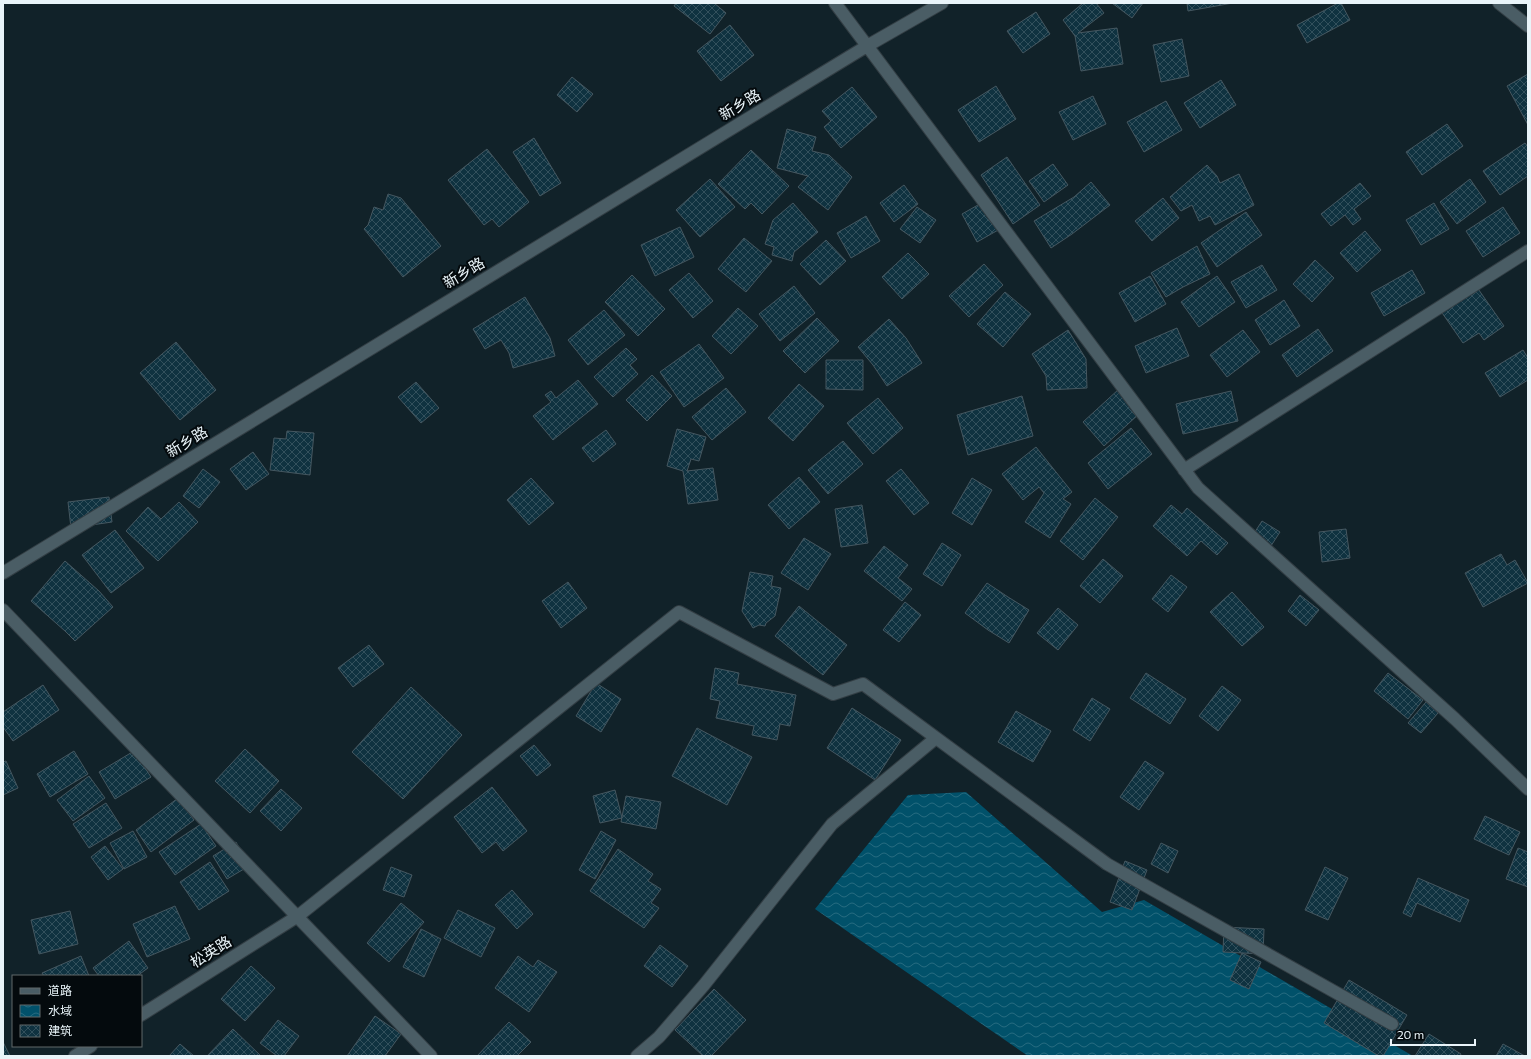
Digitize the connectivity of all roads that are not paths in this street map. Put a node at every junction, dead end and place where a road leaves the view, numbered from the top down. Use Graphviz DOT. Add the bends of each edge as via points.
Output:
graph roads {
  1 [pos="835,3"];
  2 [pos="942,3"];
  3 [pos="1499,3"];
  4 [pos="1528,26"];
  5 [pos="867,46"];
  6 [pos="1528,251"];
  7 [pos="1184,470"];
  8 [pos="3,573"];
  9 [pos="3,610"];
  10 [pos="936,738"];
  11 [pos="1528,789"];
  12 [pos="298,916"];
  13 [pos="142,1014"];
  14 [pos="1392,1024"];
  15 [pos="89,1047"];
  16 [pos="75,1056"];
  17 [pos="431,1056"];
  18 [pos="637,1056"];
  1 -- 5 [label="street"];
  2 -- 5 [label="street, 新乡路"];
  3 -- 4 [label="street"];
  5 -- 7 [label="street"];
  5 -- 8 [label="street, 新乡路"];
  6 -- 7 [label="street"];
  7 -- 11 [label="street" via="1198,488 1449,714"];
  9 -- 12 [label="street"];
  10 -- 12 [label="street, 松英路" via="863,684 833,694 679,612"];
  10 -- 14 [label="street" via="1107,864"];
  10 -- 18 [label="street" via="832,824 704,985 659,1037"];
  12 -- 13 [label="street, 松英路"];
  12 -- 17 [label="street"];
  15 -- 16 [label="street"];
}
